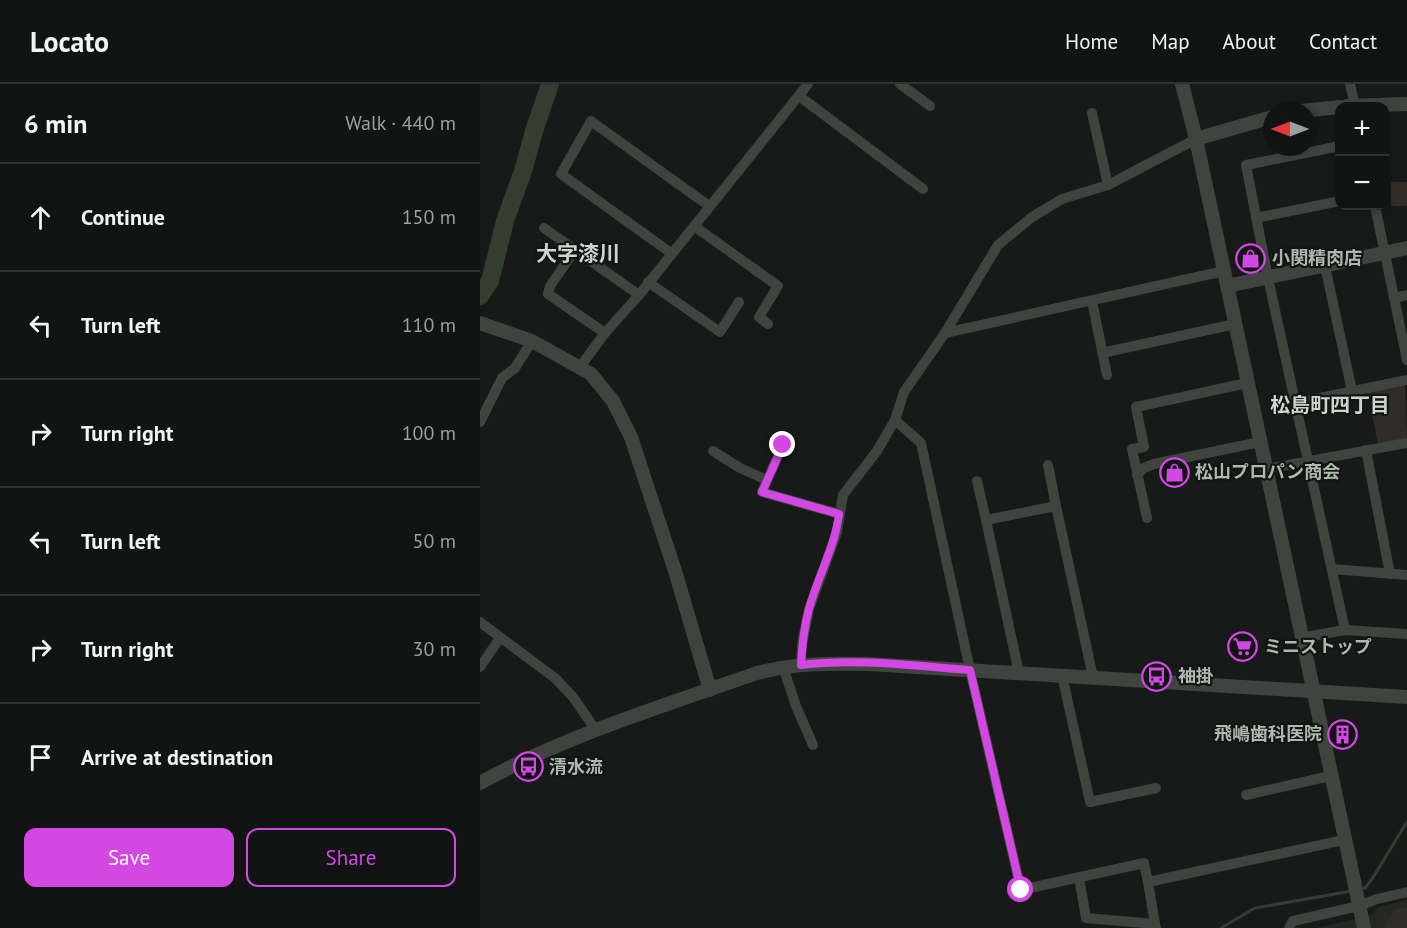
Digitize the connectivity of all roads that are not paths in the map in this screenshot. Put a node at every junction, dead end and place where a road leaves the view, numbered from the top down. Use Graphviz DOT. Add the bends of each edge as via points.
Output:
graph roads {
  1 [pos="808,84"];
  2 [pos="900,84"];
  3 [pos="1182,84"];
  4 [pos="1350,84"];
  5 [pos="799,96"];
  6 [pos="1353,102"];
  7 [pos="1407,104"];
  8 [pos="1389,105"];
  9 [pos="930,106"];
  10 [pos="1335,108"];
  11 [pos="1317,109"];
  12 [pos="1092,113"];
  13 [pos="1263,120"];
  14 [pos="1196,140"];
  15 [pos="1335,147"];
  16 [pos="1108,185"];
  17 [pos="923,189"];
  18 [pos="1335,202"];
  19 [pos="709,206"];
  20 [pos="1376,210"];
  21 [pos="1256,218"];
  22 [pos="694,226"];
  23 [pos="544,228"];
  24 [pos="1407,248"];
  25 [pos="575,250"];
  26 [pos="671,253"];
  27 [pos="1385,253"];
  28 [pos="1325,266"];
  29 [pos="1224,272"];
  30 [pos="1268,278"];
  31 [pos="648,282"];
  32 [pos="1227,286"];
  33 [pos="639,295"];
  34 [pos="1407,295"];
  35 [pos="1394,298"];
  36 [pos="1092,301"];
  37 [pos="739,302"];
  38 [pos="480,323"];
  39 [pos="768,324"];
  40 [pos="1235,324"];
  41 [pos="605,333"];
  42 [pos="945,333"];
  43 [pos="528,339"];
  44 [pos="1102,353"];
  45 [pos="1407,360"];
  46 [pos="580,367"];
  47 [pos="1107,375"];
  48 [pos="1407,380"];
  49 [pos="1247,383"];
  50 [pos="1352,391"];
  51 [pos="1296,403"];
  52 [pos="895,420"];
  53 [pos="480,422"];
  54 [pos="1260,442"];
  55 [pos="1407,443"];
  56 [pos="783,445"];
  57 [pos="1366,450"];
  58 [pos="713,451"];
  59 [pos="1308,461"];
  60 [pos="1048,465"];
  61 [pos="1266,469"];
  62 [pos="1137,475"];
  63 [pos="766,480"];
  64 [pos="977,482"];
  65 [pos="1056,506"];
  66 [pos="839,514"];
  67 [pos="1146,518"];
  68 [pos="986,520"];
  69 [pos="1332,569"];
  70 [pos="1390,574"];
  71 [pos="1407,575"];
  72 [pos="480,622"];
  73 [pos="1344,630"];
  74 [pos="1407,634"];
  75 [pos="500,638"];
  76 [pos="1301,638"];
  77 [pos="801,665"];
  78 [pos="480,667"];
  79 [pos="783,667"];
  80 [pos="970,670"];
  81 [pos="1019,673"];
  82 [pos="1062,675"];
  83 [pos="1093,677"];
  84 [pos="710,690"];
  85 [pos="1312,691"];
  86 [pos="1407,697"];
  87 [pos="595,729"];
  88 [pos="813,745"];
  89 [pos="1330,776"];
  90 [pos="480,783"];
  91 [pos="1156,788"];
  92 [pos="1246,795"];
  93 [pos="1344,840"];
  94 [pos="1079,877"];
  95 [pos="1148,882"];
  96 [pos="1407,892"];
  97 [pos="1358,903"];
  98 [pos="1155,926"];
  99 [pos="1288,928"];
  100 [pos="1364,928"];
  1 -- 5 [label="street"];
  2 -- 9 [label="street"];
  3 -- 14 [label="street"];
  4 -- 6 [label="street"];
  5 -- 17 [label="street"];
  5 -- 19 [label="street"];
  7 -- 8 [label="street"];
  10 -- 11 [label="street"];
  12 -- 16 [label="street"];
  13 -- 14 [label="street"];
  14 -- 16 [label="street"];
  14 -- 29 [label="street"];
  15 -- 21 [label="street" via="1246,165"];
  16 -- 42 [label="street" via="1062,199 998,245"];
  18 -- 21 [label="street"];
  19 -- 22 [label="street"];
  19 -- 26 [label="street" via="591,120 561,174"];
  20 -- 27 [label="street"];
  21 -- 30 [label="street"];
  22 -- 26 [label="street"];
  22 -- 39 [label="street" via="778,286 759,317"];
  23 -- 25 [label="street"];
  24 -- 27 [label="street"];
  25 -- 33 [label="street"];
  25 -- 41 [label="street" via="548,294"];
  26 -- 31 [label="street"];
  27 -- 28 [label="street"];
  27 -- 35 [label="street"];
  28 -- 30 [label="street"];
  28 -- 50 [label="street"];
  29 -- 32 [label="street"];
  29 -- 36 [label="street"];
  30 -- 32 [label="street"];
  30 -- 51 [label="street"];
  31 -- 33 [label="street"];
  31 -- 37 [label="street" via="720,332"];
  32 -- 40 [label="street"];
  33 -- 41 [label="street"];
  34 -- 35 [label="street"];
  35 -- 45 [label="street"];
  36 -- 42 [label="street"];
  36 -- 44 [label="street"];
  38 -- 43 [label="street"];
  40 -- 44 [label="street"];
  40 -- 49 [label="street"];
  41 -- 46 [label="street"];
  42 -- 52 [label="street" via="904,392"];
  43 -- 46 [label="street"];
  43 -- 53 [label="street" via="515,368 502,378"];
  44 -- 47 [label="street"];
  46 -- 84 [label="street" via="614,401 631,437"];
  48 -- 50 [label="street"];
  49 -- 54 [label="street"];
  49 -- 62 [label="street" via="1136,407 1144,447 1132,449"];
  50 -- 51 [label="street"];
  51 -- 59 [label="street"];
  52 -- 66 [label="street" via="877,452 843,495"];
  52 -- 80 [label="street" via="921,443"];
  54 -- 61 [label="street"];
  54 -- 62 [label="street" via="1154,464"];
  55 -- 57 [label="street"];
  56 -- 63 [label="street"];
  57 -- 59 [label="street"];
  57 -- 70 [label="street"];
  58 -- 63 [label="street"];
  59 -- 61 [label="street"];
  59 -- 69 [label="street"];
  60 -- 65 [label="street"];
  61 -- 76 [label="street"];
  62 -- 67 [label="street"];
  63 -- 66 [label="street" via="762,492"];
  64 -- 68 [label="street"];
  65 -- 68 [label="street"];
  65 -- 83 [label="street"];
  66 -- 77 [label="street" via="837,532 809,609"];
  68 -- 81 [label="street"];
  69 -- 70 [label="street"];
  69 -- 73 [label="street"];
  70 -- 71 [label="street"];
  72 -- 75 [label="street"];
  73 -- 74 [label="street"];
  73 -- 76 [label="street"];
  75 -- 78 [label="street"];
  75 -- 87 [label="street" via="555,678"];
  76 -- 85 [label="street"];
  77 -- 79 [label="street"];
  77 -- 80 [label="street" via="870,664"];
  79 -- 84 [label="street"];
  79 -- 88 [label="street"];
  80 -- 81 [label="street"];
  80 -- 94 [label="street" via="1021,890"];
  81 -- 82 [label="street"];
  82 -- 83 [label="street"];
  82 -- 91 [label="street" via="1090,802"];
  83 -- 85 [label="street"];
  84 -- 87 [label="street"];
  85 -- 86 [label="street"];
  85 -- 89 [label="street"];
  87 -- 90 [label="street"];
  89 -- 92 [label="street"];
  89 -- 93 [label="street"];
  93 -- 95 [label="street"];
  93 -- 97 [label="street"];
  94 -- 95 [label="street" via="1144,863"];
  94 -- 98 [label="street" via="1086,918"];
  95 -- 98 [label="street"];
  96 -- 97 [label="street"];
  97 -- 99 [label="street" via="1293,921"];
  97 -- 100 [label="street"];
}
